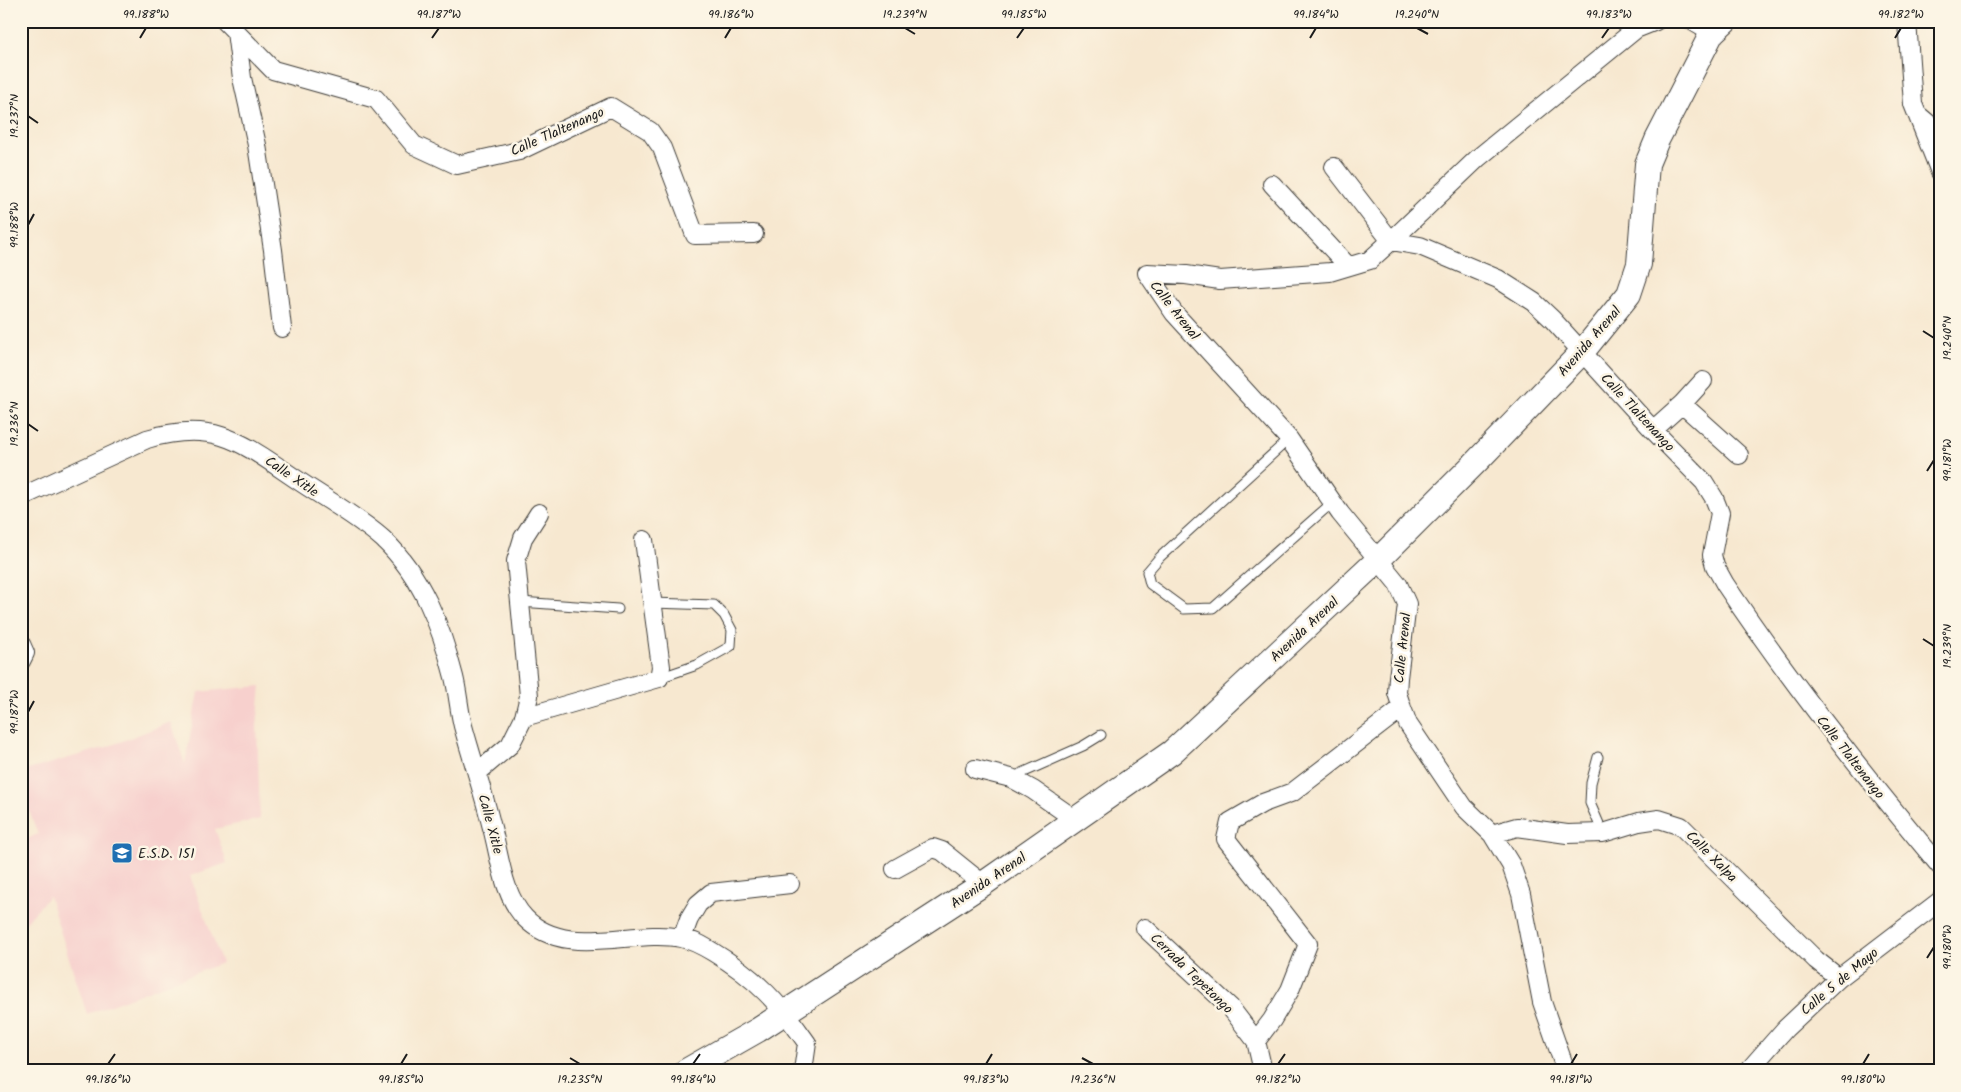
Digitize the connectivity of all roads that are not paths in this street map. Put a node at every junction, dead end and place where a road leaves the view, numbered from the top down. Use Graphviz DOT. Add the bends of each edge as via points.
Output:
graph roads {
  1 [pos="1656,21"];
  2 [pos="1692,21"];
  3 [pos="1907,21"];
  4 [pos="231,27"];
  5 [pos="1719,27"];
  6 [pos="1917,114"];
  7 [pos="1940,130"];
  8 [pos="1334,167"];
  9 [pos="1940,172"];
  10 [pos="1272,184"];
  11 [pos="754,234"];
  12 [pos="1391,241"];
  13 [pos="1348,266"];
  14 [pos="282,328"];
  15 [pos="1583,352"];
  16 [pos="1703,382"];
  17 [pos="1682,404"];
  18 [pos="1653,430"];
  19 [pos="1289,439"];
  20 [pos="1739,456"];
  21 [pos="21,497"];
  22 [pos="1332,502"];
  23 [pos="539,513"];
  24 [pos="644,540"];
  25 [pos="1378,560"];
  26 [pos="520,602"];
  27 [pos="652,603"];
  28 [pos="618,609"];
  29 [pos="21,644"];
  30 [pos="21,661"];
  31 [pos="659,678"];
  32 [pos="1402,708"];
  33 [pos="524,717"];
  34 [pos="1101,735"];
  35 [pos="1598,757"];
  36 [pos="975,769"];
  37 [pos="478,773"];
  38 [pos="1011,778"];
  39 [pos="1076,820"];
  40 [pos="1603,833"];
  41 [pos="1492,834"];
  42 [pos="1940,866"];
  43 [pos="895,869"];
  44 [pos="790,884"];
  45 [pos="983,884"];
  46 [pos="1940,901"];
  47 [pos="1145,928"];
  48 [pos="682,938"];
  49 [pos="1839,978"];
  50 [pos="785,1012"];
  51 [pos="1256,1041"];
  52 [pos="686,1071"];
  53 [pos="803,1071"];
  54 [pos="1263,1071"];
  55 [pos="1566,1071"];
  56 [pos="1748,1071"];
  1 -- 12 [label="street" via="1636,29 1478,158"];
  2 -- 5 [label="street"];
  3 -- 6 [label="street" via="1913,104"];
  4 -- 11 [label="street, Calle Tlaltenango" via="273,70 376,99 414,145 457,165 519,151 611,107 650,131 662,148 695,235"];
  4 -- 14 [label="street" via="260,164"];
  5 -- 15 [label="street, Avenida Arenal" via="1647,164 1639,264 1629,294"];
  6 -- 7 [label="street"];
  6 -- 9 [label="street"];
  8 -- 12 [label="street"];
  10 -- 13 [label="street"];
  12 -- 13 [label="street" via="1370,260"];
  12 -- 15 [label="street, Calle Tlaltenango" via="1420,246 1498,279 1534,302"];
  13 -- 19 [label="street, Calle Arenal" via="1330,272 1220,280 1147,273 1174,314"];
  15 -- 18 [label="street, Calle Tlaltenango"];
  15 -- 25 [label="street, Avenida Arenal"];
  16 -- 17 [label="street"];
  17 -- 18 [label="street"];
  17 -- 20 [label="street"];
  18 -- 42 [label="street, Calle Tlaltenango" via="1704,482 1714,498 1720,513 1712,555 1725,584 1798,689"];
  19 -- 22 [label="street, Calle Arenal"];
  19 -- 22 [label="lane" via="1160,558 1147,572 1150,584 1184,609 1213,608"];
  21 -- 37 [label="street, Calle Xitle" via="147,438 168,432 210,432 231,438 259,454 367,526 395,552 413,576 438,620"];
  22 -- 25 [label="street, Calle Arenal"];
  23 -- 26 [label="street" via="523,538 516,561"];
  24 -- 27 [label="street"];
  25 -- 32 [label="street, Calle Arenal" via="1398,584 1407,604 1398,686"];
  25 -- 39 [label="street, Avenida Arenal" via="1172,752"];
  26 -- 28 [label="lane"];
  26 -- 33 [label="street" via="529,696"];
  27 -- 31 [label="street" via="661,667"];
  27 -- 31 [label="lane" via="714,605 732,630 731,646 697,665"];
  29 -- 30 [label="street" via="24,653"];
  31 -- 33 [label="street"];
  32 -- 41 [label="street, Calle Arenal" via="1408,724 1464,807"];
  32 -- 51 [label="street" via="1293,792 1263,803 1230,822 1226,839 1308,944 1290,990"];
  33 -- 37 [label="street" via="510,745"];
  34 -- 38 [label="lane"];
  35 -- 40 [label="lane" via="1590,803"];
  36 -- 38 [label="street"];
  37 -- 48 [label="street, Calle Xitle" via="510,896 516,909 528,921 546,932 572,940"];
  38 -- 39 [label="street"];
  39 -- 45 [label="street, Avenida Arenal"];
  40 -- 41 [label="street, Calle Xalpa" via="1567,834 1517,827"];
  40 -- 49 [label="street, Calle Xalpa" via="1659,819 1681,826 1809,953"];
  41 -- 55 [label="street, Calle Arenal" via="1511,865 1521,894 1542,1002"];
  43 -- 45 [label="street" via="932,848 942,850"];
  44 -- 48 [label="street" via="711,893 698,904"];
  45 -- 50 [label="street, Avenida Arenal"];
  46 -- 49 [label="street, Calle 5 de Mayo"];
  47 -- 51 [label="street, Cerrada Tepetongo" via="1230,1007"];
  48 -- 50 [label="street, Calle Xitle" via="700,944 733,964 762,987"];
  49 -- 56 [label="street, Calle 5 de Mayo" via="1785,1029"];
  50 -- 52 [label="street, Avenida Arenal"];
  50 -- 53 [label="street, Calle Xitle" via="807,1043"];
  51 -- 54 [label="street, Cerrada Tepetongo"];
}
